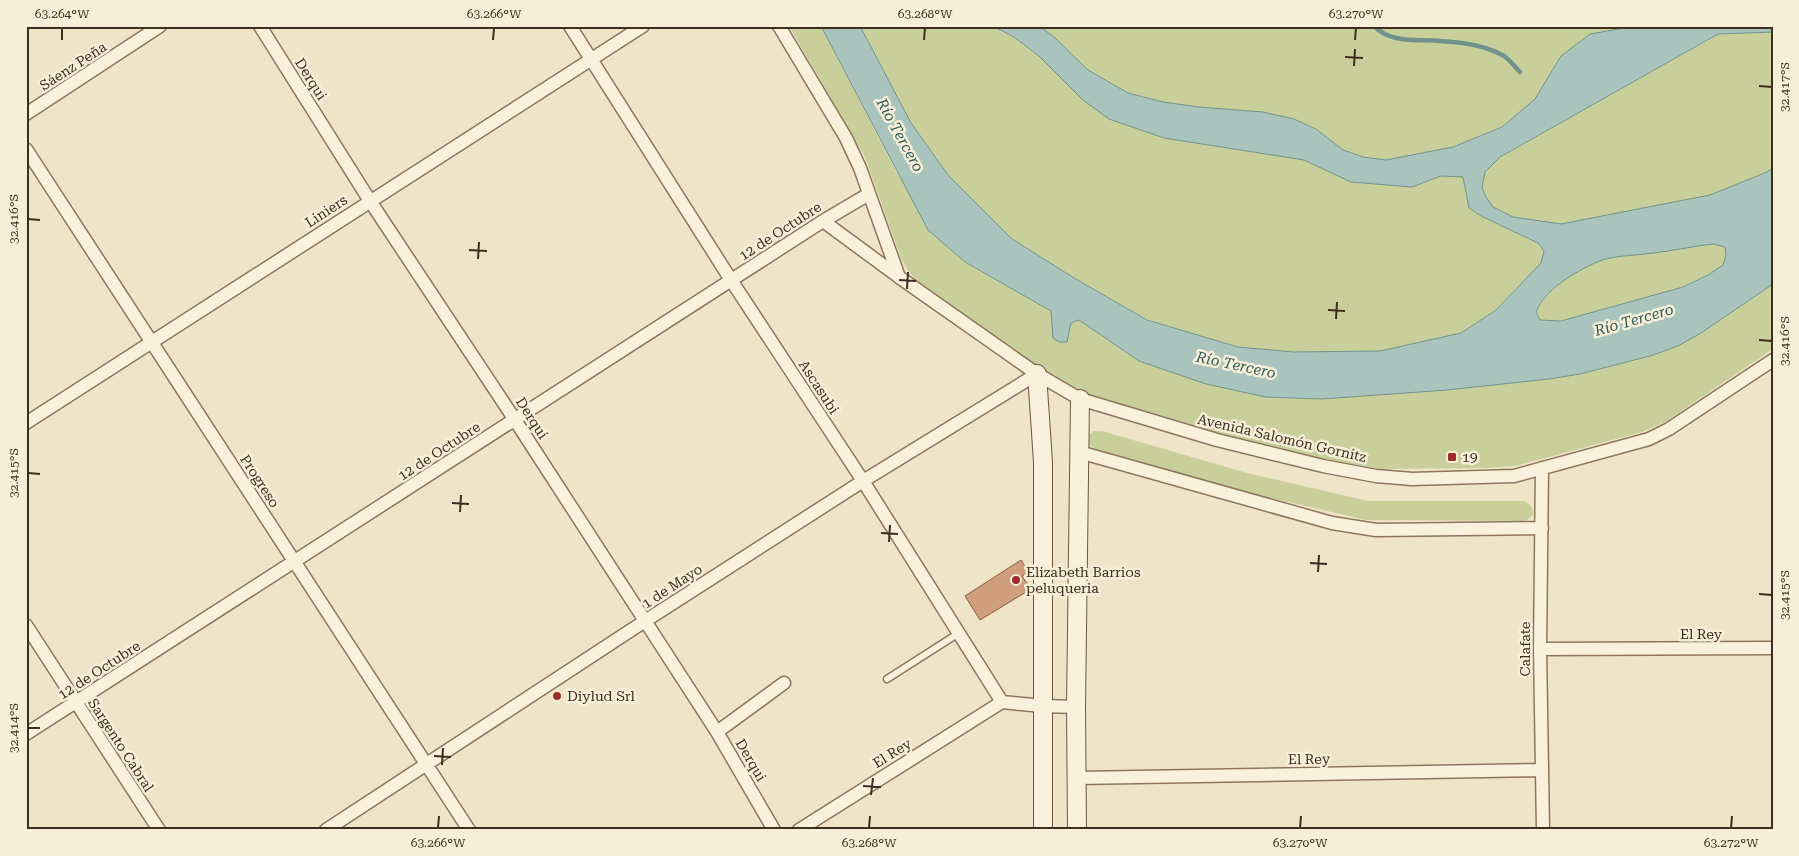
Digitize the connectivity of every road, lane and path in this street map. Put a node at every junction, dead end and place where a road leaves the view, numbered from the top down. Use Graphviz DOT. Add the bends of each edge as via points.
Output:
graph roads {
  1 [pos="160,26"];
  2 [pos="260,26"];
  3 [pos="570,26"];
  4 [pos="642,26"];
  5 [pos="779,26"];
  6 [pos="591,60"];
  7 [pos="26,114"];
  8 [pos="26,149"];
  9 [pos="869,194"];
  10 [pos="370,201"];
  11 [pos="823,221"];
  12 [pos="899,277"];
  13 [pos="731,280"];
  14 [pos="151,341"];
  15 [pos="1773,360"];
  16 [pos="1037,374"];
  17 [pos="1080,399"];
  18 [pos="516,420"];
  19 [pos="26,422"];
  20 [pos="1079,452"];
  21 [pos="1542,468"];
  22 [pos="863,482"];
  23 [pos="1542,528"];
  24 [pos="295,562"];
  25 [pos="645,621"];
  26 [pos="26,626"];
  27 [pos="959,633"];
  28 [pos="1773,648"];
  29 [pos="1540,649"];
  30 [pos="887,680"];
  31 [pos="784,683"];
  32 [pos="76,702"];
  33 [pos="1002,702"];
  34 [pos="1042,706"];
  35 [pos="1076,707"];
  36 [pos="717,732"];
  37 [pos="26,734"];
  38 [pos="427,764"];
  39 [pos="1542,770"];
  40 [pos="1076,778"];
  41 [pos="159,830"];
  42 [pos="326,830"];
  43 [pos="468,830"];
  44 [pos="774,830"];
  45 [pos="799,830"];
  46 [pos="1043,830"];
  47 [pos="1078,830"];
  48 [pos="1543,830"];
  1 -- 7 [label="street, Sáenz Peña"];
  2 -- 10 [label="street, Derqui"];
  3 -- 6 [label="street, Ascasubi"];
  4 -- 6 [label="street, Liniers"];
  5 -- 9 [label="street" via="846,138"];
  6 -- 10 [label="street, Liniers"];
  6 -- 13 [label="street, Ascasubi"];
  8 -- 14 [label="street, Progreso"];
  9 -- 11 [label="street, 12 de Octubre"];
  9 -- 12 [label="street"];
  10 -- 14 [label="street, Liniers"];
  10 -- 18 [label="street, Derqui"];
  11 -- 12 [label="street, Avenida Salomón Gornitz"];
  11 -- 13 [label="street, 12 de Octubre"];
  12 -- 16 [label="street, Avenida Salomón Gornitz"];
  13 -- 18 [label="street, 12 de Octubre"];
  13 -- 22 [label="street, Ascasubi"];
  14 -- 19 [label="street, Liniers"];
  14 -- 24 [label="street, Progreso"];
  15 -- 21 [label="street, Avenida Salomón Gornitz" via="1649,439"];
  16 -- 17 [label="street, Avenida Salomón Gornitz"];
  16 -- 22 [label="street, 1 de Mayo"];
  16 -- 34 [label="main road" via="1043,462"];
  17 -- 20 [label="main road"];
  17 -- 21 [label="street, Avenida Salomón Gornitz" via="1217,440 1376,476 1412,479 1514,476"];
  18 -- 24 [label="street, 12 de Octubre"];
  18 -- 25 [label="street, Derqui"];
  20 -- 23 [label="street" via="1332,523 1376,530"];
  20 -- 35 [label="main road"];
  21 -- 23 [label="street, Calafate"];
  22 -- 25 [label="street, 1 de Mayo"];
  22 -- 27 [label="street, Ascasubi"];
  23 -- 29 [label="street, Calafate"];
  24 -- 32 [label="street, 12 de Octubre"];
  24 -- 38 [label="street, Progreso"];
  25 -- 36 [label="street, Derqui"];
  25 -- 38 [label="street, 1 de Mayo"];
  26 -- 32 [label="street, Sargento Cabral"];
  27 -- 30 [label="lane"];
  27 -- 33 [label="street, Ascasubi"];
  28 -- 29 [label="street, El Rey"];
  29 -- 39 [label="street, Calafate"];
  31 -- 36 [label="street"];
  32 -- 37 [label="street, 12 de Octubre"];
  32 -- 41 [label="street, Sargento Cabral"];
  33 -- 34 [label="street"];
  33 -- 45 [label="street, El Rey"];
  34 -- 35 [label="street"];
  34 -- 46 [label="main road"];
  35 -- 40 [label="main road"];
  36 -- 44 [label="street, Derqui"];
  38 -- 42 [label="street, 1 de Mayo"];
  38 -- 43 [label="street, Progreso"];
  39 -- 40 [label="street, El Rey"];
  39 -- 48 [label="street, Calafate"];
  40 -- 47 [label="main road"];
}
